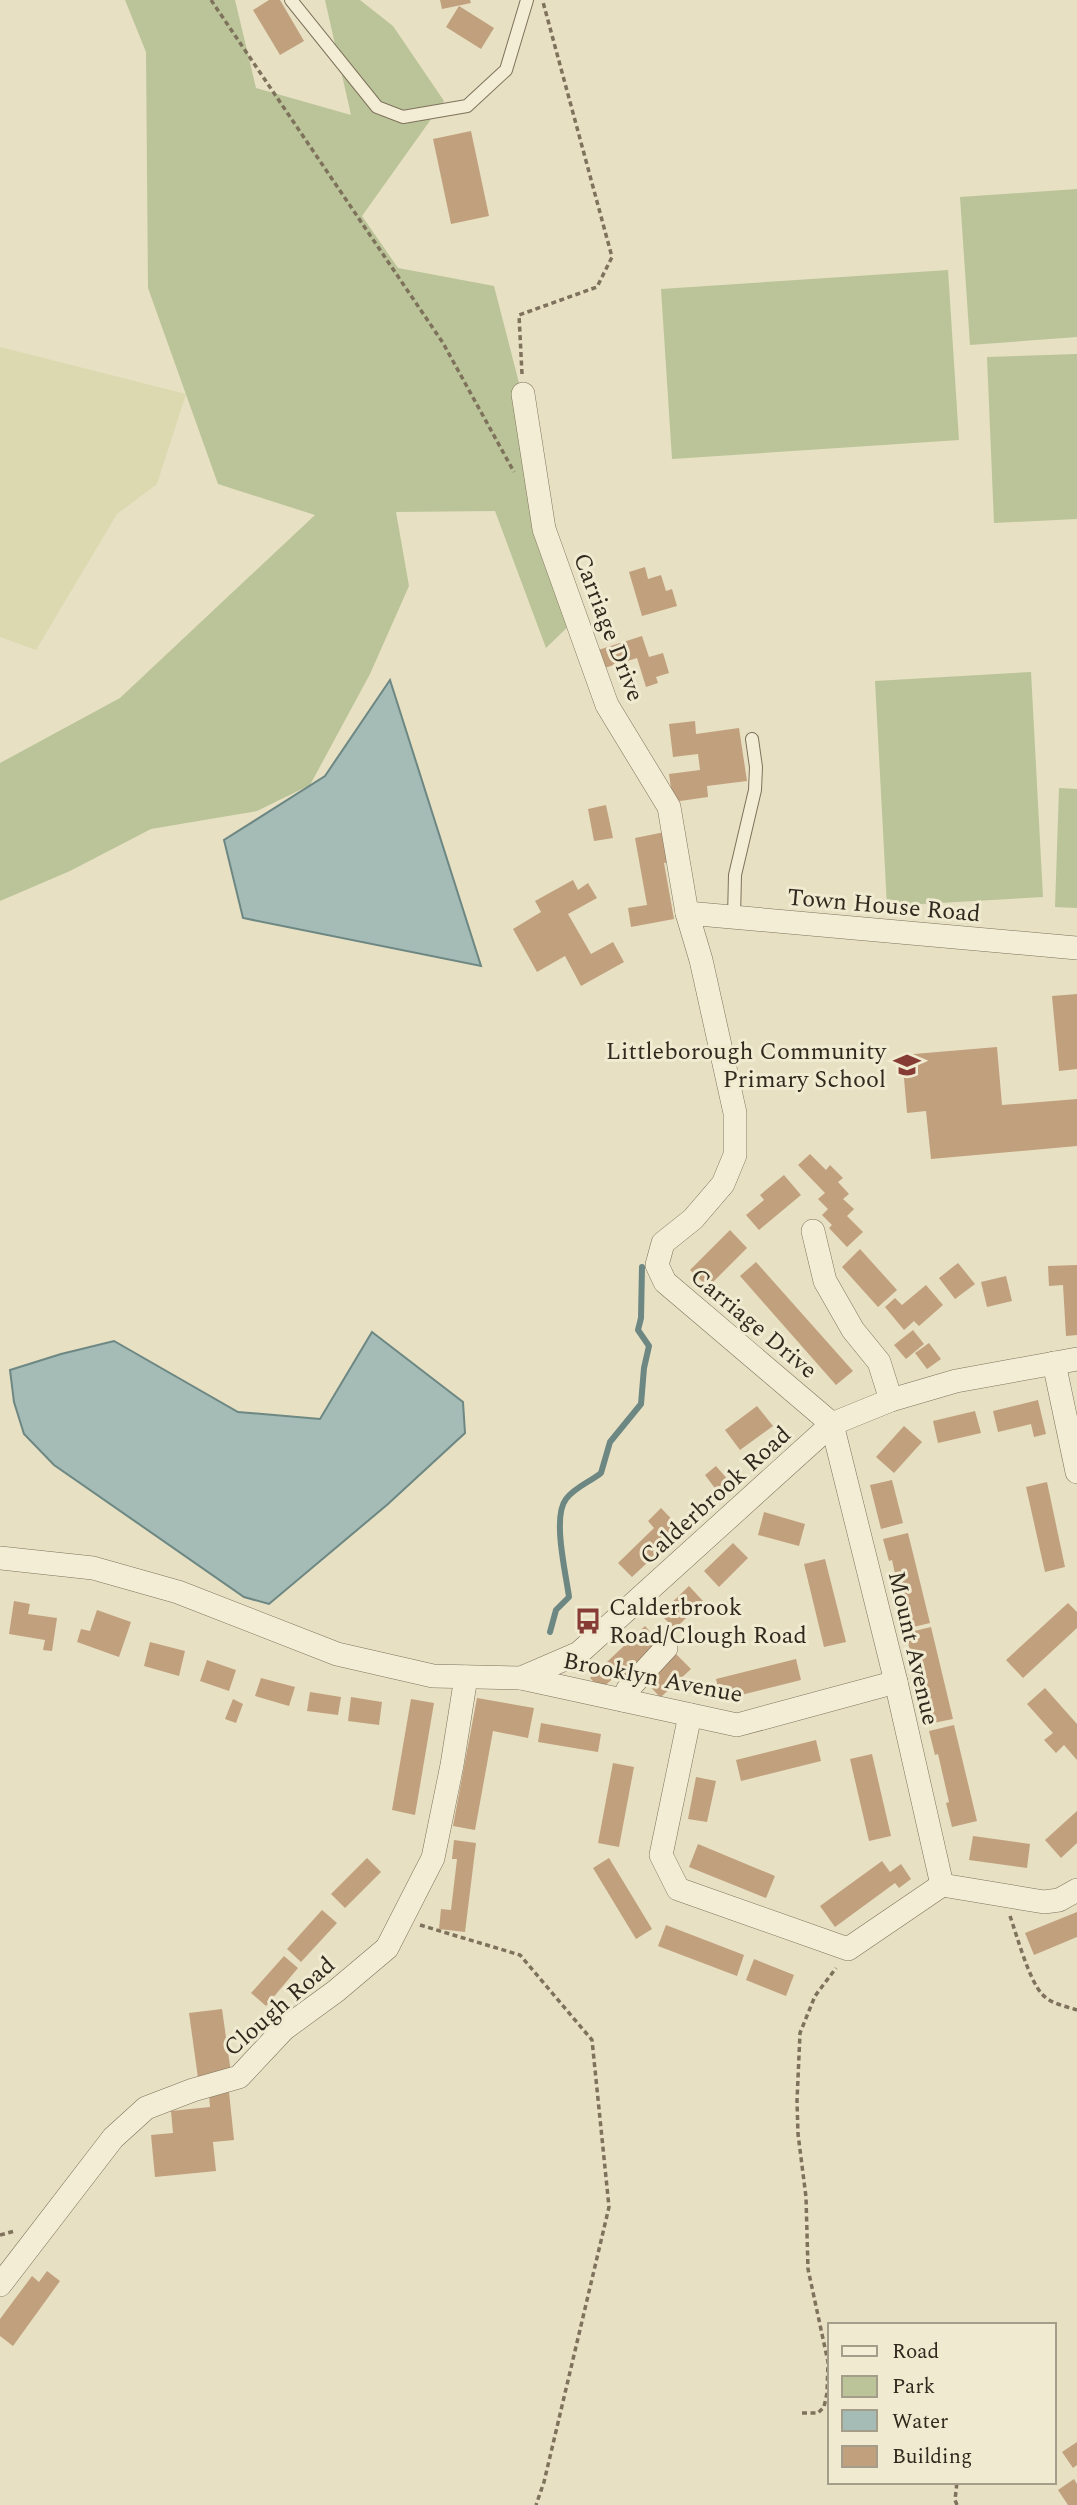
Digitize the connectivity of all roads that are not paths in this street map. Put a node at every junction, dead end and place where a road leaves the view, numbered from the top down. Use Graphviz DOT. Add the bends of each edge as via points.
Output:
graph roads {
  1 [pos="291,0"];
  2 [pos="527,0"];
  3 [pos="523,394"];
  4 [pos="752,739"];
  5 [pos="687,914"];
  6 [pos="734,918"];
  7 [pos="1077,948"];
  8 [pos="813,1231"];
  9 [pos="1077,1359"];
  10 [pos="1054,1363"];
  11 [pos="891,1400"];
  12 [pos="832,1424"];
  13 [pos="1077,1472"];
  14 [pos="0,1558"];
  15 [pos="666,1648"];
  16 [pos="466,1676"];
  17 [pos="521,1678"];
  18 [pos="896,1682"];
  19 [pos="623,1700"];
  20 [pos="690,1715"];
  21 [pos="942,1885"];
  22 [pos="1077,1890"];
  23 [pos="0,2285"];
  1 -- 2 [label="lane" via="377,107 403,117 467,106 506,70"];
  3 -- 5 [label="street, Carriage Drive" via="544,529 607,705 669,807"];
  4 -- 6 [label="lane" via="755,790 735,875"];
  5 -- 6 [label="street, Town House Road"];
  5 -- 12 [label="street, Carriage Drive" via="735,1112 734,1155 723,1184 693,1219 663,1243 657,1265 665,1282"];
  6 -- 7 [label="street, Town House Road"];
  8 -- 11 [label="street" via="825,1281 853,1330 880,1362"];
  9 -- 10 [label="street, Calderbrook Road"];
  10 -- 11 [label="street, Calderbrook Road" via="956,1381"];
  10 -- 13 [label="street"];
  11 -- 12 [label="street, Calderbrook Road"];
  12 -- 17 [label="street, Calderbrook Road" via="579,1653"];
  12 -- 18 [label="street, Mount Avenue"];
  14 -- 16 [label="street, Calderbrook Road" via="93,1568 178,1592 337,1654 433,1676"];
  15 -- 19 [label="street"];
  16 -- 17 [label="street, Calderbrook Road"];
  16 -- 23 [label="street, Clough Road" via="433,1858 387,1948 284,2029 239,2077 146,2108 121,2131"];
  17 -- 19 [label="street, Brooklyn Avenue"];
  18 -- 20 [label="street, Brooklyn Avenue" via="737,1725"];
  18 -- 21 [label="street, Mount Avenue"];
  19 -- 20 [label="street, Brooklyn Avenue"];
  20 -- 21 [label="street" via="661,1855 678,1889 849,1949"];
  21 -- 22 [label="street" via="1044,1902"];
}
